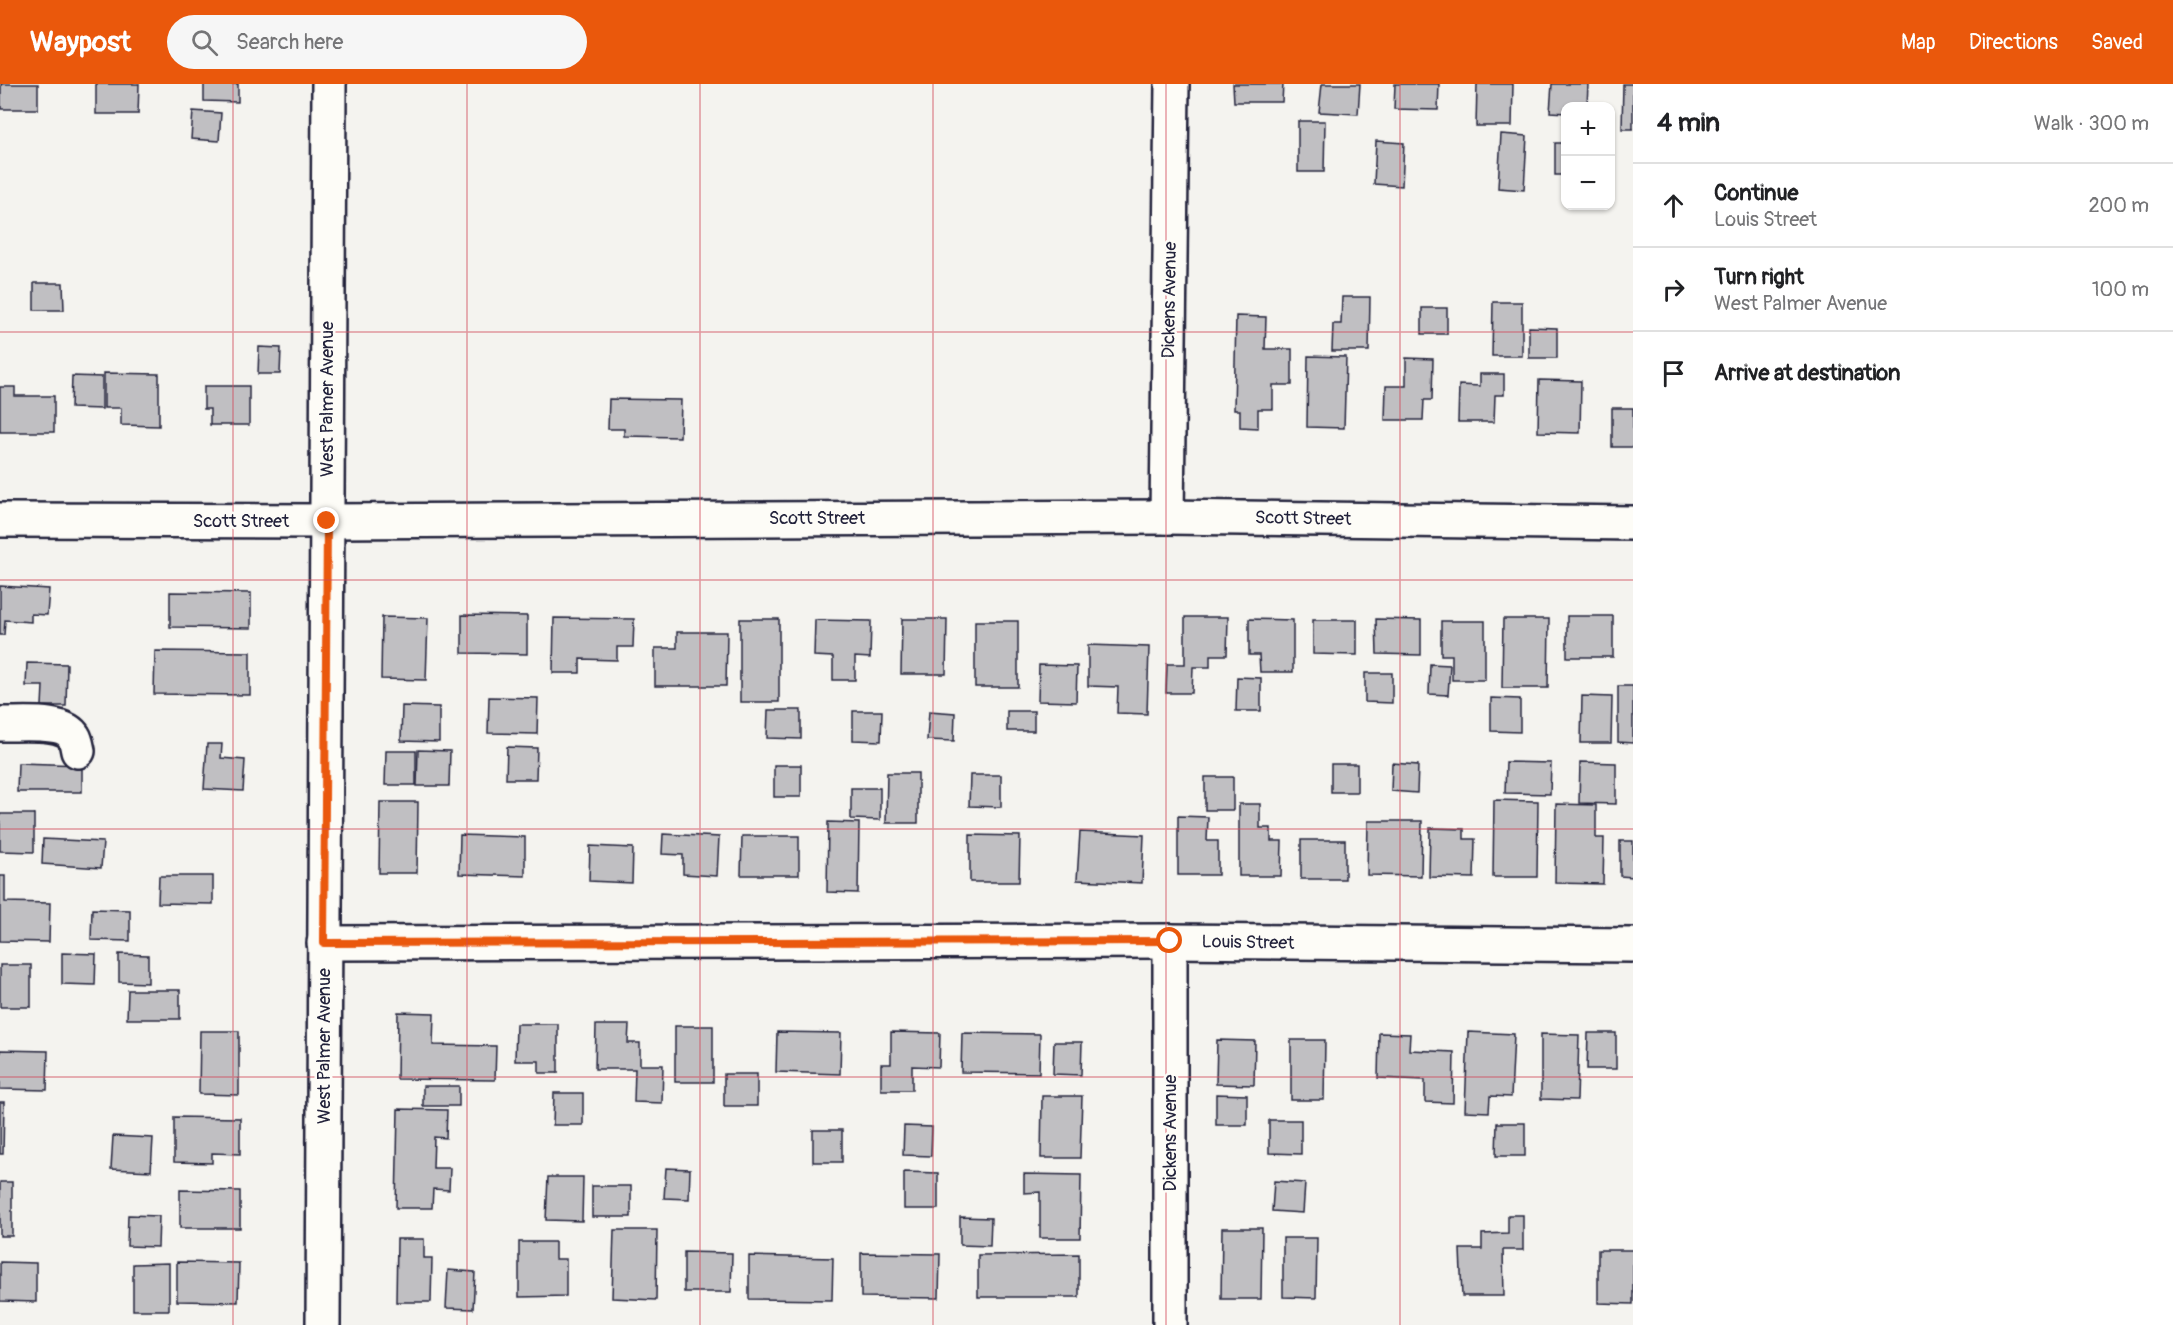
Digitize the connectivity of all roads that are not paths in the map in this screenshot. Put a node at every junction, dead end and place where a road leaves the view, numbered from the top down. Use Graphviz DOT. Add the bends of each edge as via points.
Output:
graph roads {
  1 [pos="329,84"];
  2 [pos="1172,84"];
  3 [pos="1167,517"];
  4 [pos="0,520"];
  5 [pos="327,521"];
  6 [pos="1633,523"];
  7 [pos="0,724"];
  8 [pos="78,751"];
  9 [pos="1170,941"];
  10 [pos="324,943"];
  11 [pos="1633,945"];
  12 [pos="323,1325"];
  13 [pos="1170,1325"];
  1 -- 5 [label="street, West Palmer Avenue"];
  2 -- 3 [label="street, Dickens Avenue"];
  3 -- 5 [label="street, Scott Street"];
  3 -- 6 [label="street, Scott Street"];
  4 -- 5 [label="street, Scott Street"];
  5 -- 10 [label="street, West Palmer Avenue"];
  7 -- 8 [label="street" via="64,728 74,736"];
  9 -- 10 [label="street, Louis Street"];
  9 -- 11 [label="street, Louis Street"];
  9 -- 13 [label="street, Dickens Avenue"];
  10 -- 12 [label="street, West Palmer Avenue"];
}
